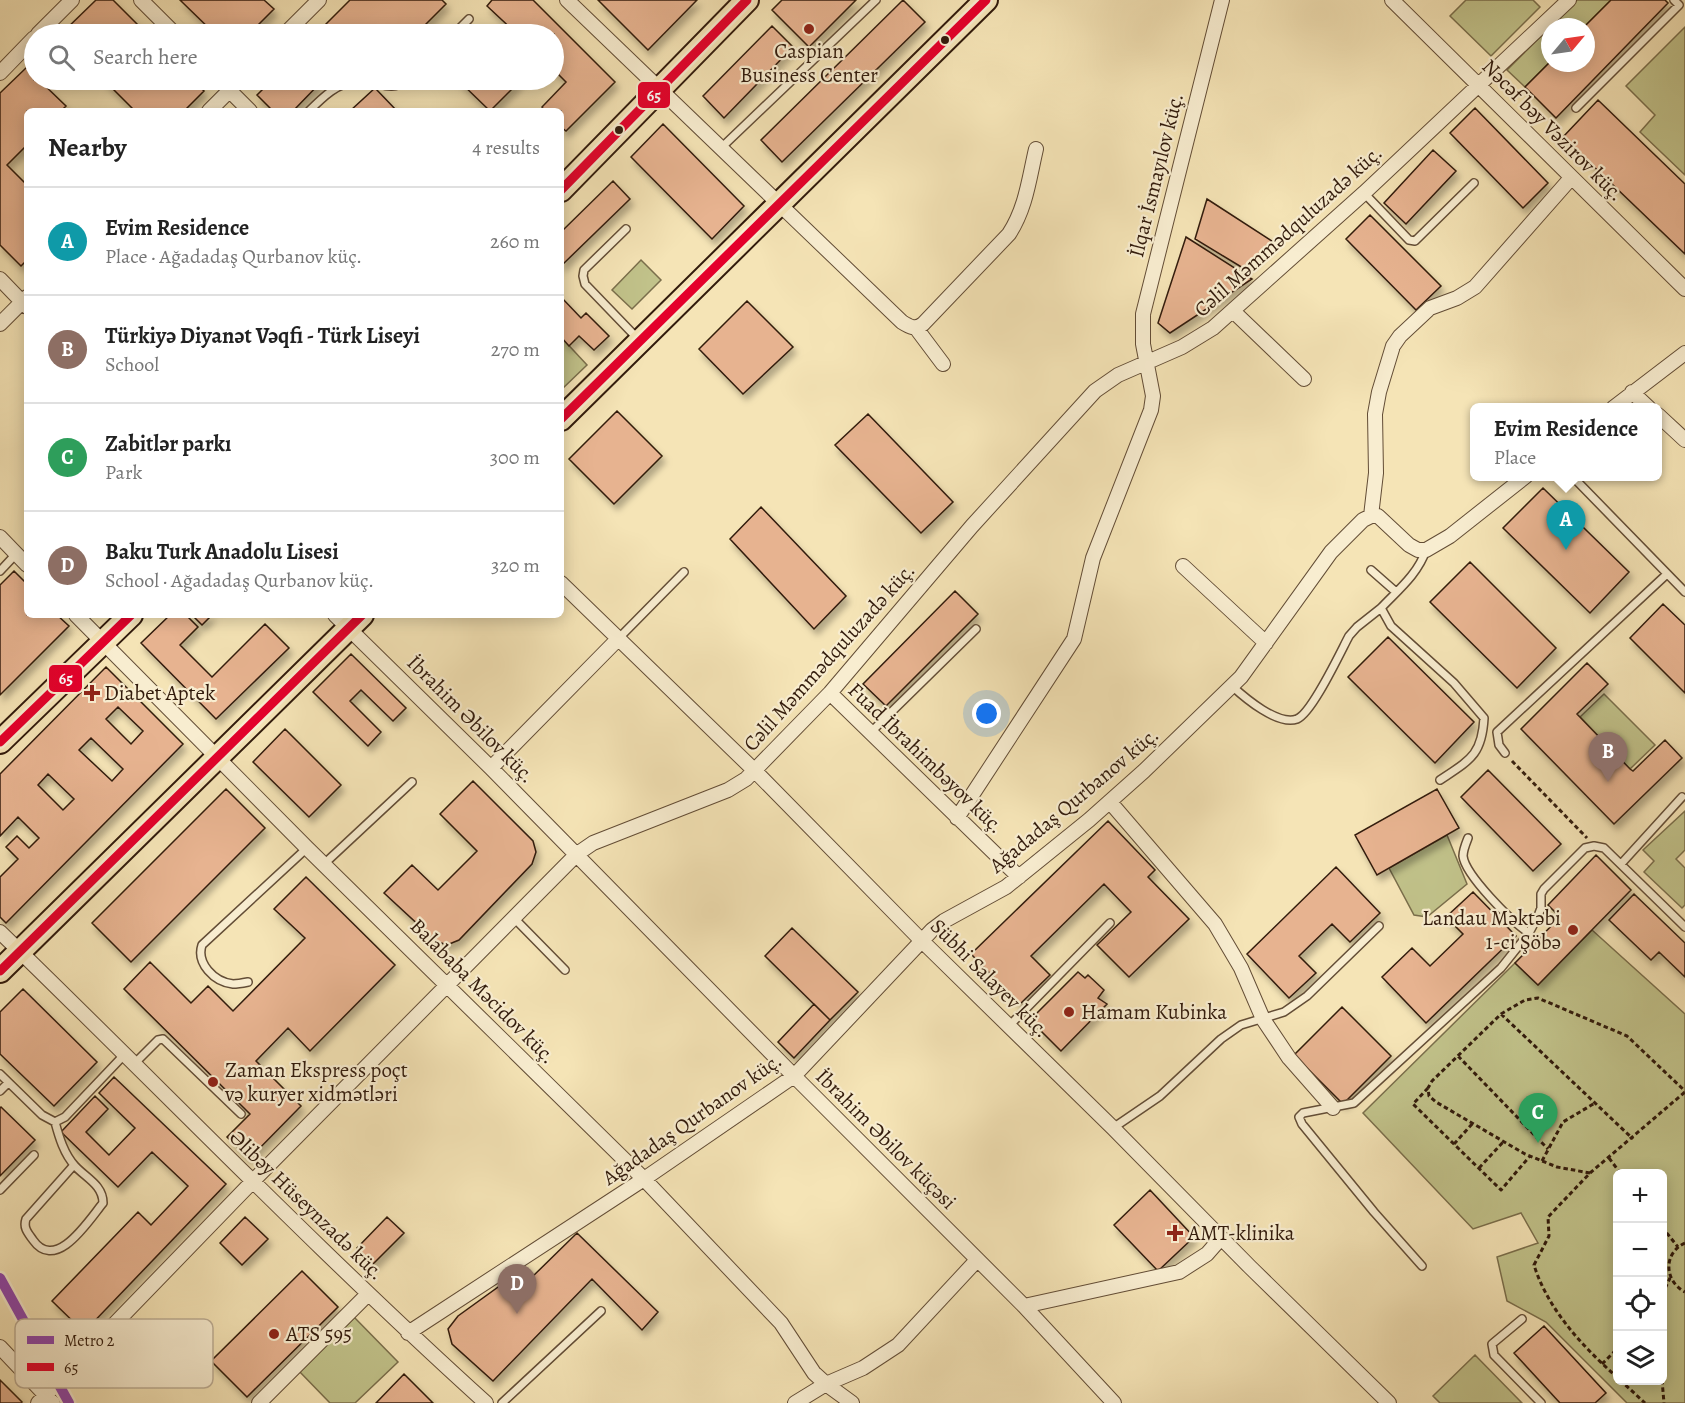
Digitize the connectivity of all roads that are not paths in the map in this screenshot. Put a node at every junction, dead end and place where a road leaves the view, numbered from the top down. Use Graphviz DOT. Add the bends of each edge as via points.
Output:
graph roads {
  1 [pos="72,0"];
  2 [pos="141,0"];
  3 [pos="319,0"];
  4 [pos="567,0"];
  5 [pos="747,0"];
  6 [pos="876,0"];
  7 [pos="986,0"];
  8 [pos="1222,0"];
  9 [pos="1392,0"];
  10 [pos="1569,0"];
  11 [pos="1674,0"];
  12 [pos="469,19"];
  13 [pos="48,24"];
  14 [pos="165,24"];
  15 [pos="295,24"];
  16 [pos="464,24"];
  17 [pos="24,49"];
  18 [pos="0,73"];
  19 [pos="1478,86"];
  20 [pos="660,89"];
  21 [pos="229,90"];
  22 [pos="332,90"];
  23 [pos="212,108"];
  24 [pos="247,108"];
  25 [pos="312,108"];
  26 [pos="1576,108"];
  27 [pos="721,148"];
  28 [pos="1036,149"];
  29 [pos="1571,178"];
  30 [pos="1474,183"];
  31 [pos="564,187"];
  32 [pos="1364,192"];
  33 [pos="778,205"];
  34 [pos="626,229"];
  35 [pos="0,279"];
  36 [pos="1685,289"];
  37 [pos="24,301"];
  38 [pos="24,303"];
  39 [pos="1233,311"];
  40 [pos="0,324"];
  41 [pos="916,328"];
  42 [pos="640,341"];
  43 [pos="1685,353"];
  44 [pos="1147,362"];
  45 [pos="943,364"];
  46 [pos="1304,379"];
  47 [pos="1632,392"];
  48 [pos="1619,403"];
  49 [pos="1644,403"];
  50 [pos="564,416"];
  51 [pos="1662,419"];
  52 [pos="1685,440"];
  53 [pos="1521,481"];
  54 [pos="1576,481"];
  55 [pos="1371,516"];
  56 [pos="0,537"];
  57 [pos="1426,550"];
  58 [pos="16,554"];
  59 [pos="24,562"];
  60 [pos="1182,566"];
  61 [pos="1371,570"];
  62 [pos="0,571"];
  63 [pos="684,572"];
  64 [pos="1667,574"];
  65 [pos="564,586"];
  66 [pos="1396,592"];
  67 [pos="1685,592"];
  68 [pos="1381,608"];
  69 [pos="79,618"];
  70 [pos="128,618"];
  71 [pos="349,619"];
  72 [pos="976,629"];
  73 [pos="618,639"];
  74 [pos="103,642"];
  75 [pos="1266,643"];
  76 [pos="1232,686"];
  77 [pos="830,693"];
  78 [pos="870,733"];
  79 [pos="0,742"];
  80 [pos="1505,753"];
  81 [pos="218,758"];
  82 [pos="491,768"];
  83 [pos="755,771"];
  84 [pos="1440,780"];
  85 [pos="412,782"];
  86 [pos="1682,797"];
  87 [pos="1110,801"];
  88 [pos="957,818"];
  89 [pos="1468,838"];
  90 [pos="307,848"];
  91 [pos="577,854"];
  92 [pos="324,864"];
  93 [pos="1621,864"];
  94 [pos="1018,877"];
  95 [pos="513,917"];
  96 [pos="1110,922"];
  97 [pos="1379,926"];
  98 [pos="1685,927"];
  99 [pos="0,932"];
  100 [pos="1529,933"];
  101 [pos="922,940"];
  102 [pos="20,952"];
  103 [pos="565,970"];
  104 [pos="0,971"];
  105 [pos="248,982"];
  106 [pos="446,986"];
  107 [pos="1263,1019"];
  108 [pos="1009,1026"];
  109 [pos="129,1060"];
  110 [pos="0,1074"];
  111 [pos="794,1076"];
  112 [pos="8,1083"];
  113 [pos="0,1091"];
  114 [pos="1333,1108"];
  115 [pos="241,1114"];
  116 [pos="55,1122"];
  117 [pos="1113,1128"];
  118 [pos="34,1155"];
  119 [pos="74,1165"];
  120 [pos="644,1179"];
  121 [pos="252,1182"];
  122 [pos="0,1190"];
  123 [pos="1221,1238"];
  124 [pos="977,1260"];
  125 [pos="1422,1266"];
  126 [pos="368,1294"];
  127 [pos="1024,1306"];
  128 [pos="601,1311"];
  129 [pos="122,1319"];
  130 [pos="1522,1319"];
  131 [pos="408,1333"];
  132 [pos="0,1347"];
  133 [pos="15,1365"];
  134 [pos="826,1384"];
  135 [pos="35,1388"];
  136 [pos="56,1388"];
  137 [pos="45,1400"];
  138 [pos="259,1403"];
  139 [pos="486,1403"];
  140 [pos="502,1403"];
  141 [pos="795,1403"];
  142 [pos="852,1403"];
  143 [pos="1114,1403"];
  144 [pos="1389,1403"];
  145 [pos="1541,1403"];
  1 -- 13 [label="street"];
  2 -- 14 [label="street"];
  3 -- 15 [label="street"];
  4 -- 20 [label="street"];
  5 -- 20 [label="main road"];
  6 -- 27 [label="lane"];
  7 -- 33 [label="main road"];
  8 -- 44 [label="street, İlqar İsmayılov küç." via="1143,314"];
  9 -- 19 [label="street, Nəcəf bəy Vəzirov küç."];
  10 -- 19 [label="street, Cəlil Məmmədquluzadə küç."];
  11 -- 26 [label="lane" via="1679,5"];
  12 -- 16 [label="lane"];
  17 -- 18 [label="street"];
  19 -- 29 [label="street, Nəcəf bəy Vəzirov küç."];
  19 -- 32 [label="street, Cəlil Məmmədquluzadə küç."];
  20 -- 27 [label="street"];
  20 -- 31 [label="main road"];
  21 -- 23 [label="street"];
  21 -- 24 [label="street"];
  22 -- 25 [label="lane"];
  27 -- 33 [label="street"];
  28 -- 41 [label="street" via="1024,205 1009,234"];
  29 -- 36 [label="street, Nəcəf bəy Vəzirov küç."];
  29 -- 55 [label="street" via="1475,288 1430,308 1393,346 1375,414 1376,473"];
  30 -- 32 [label="lane" via="1415,241 1409,240"];
  32 -- 39 [label="street, Cəlil Məmmədquluzadə küç."];
  33 -- 41 [label="street" via="902,322"];
  33 -- 42 [label="main road"];
  34 -- 42 [label="lane" via="584,270 583,276 585,284"];
  35 -- 37 [label="street"];
  38 -- 40 [label="street"];
  39 -- 44 [label="street, Cəlil Məmmədquluzadə küç." via="1197,339"];
  39 -- 46 [label="street"];
  41 -- 45 [label="street"];
  42 -- 50 [label="main road"];
  43 -- 47 [label="street"];
  44 -- 77 [label="street, Cəlil Məmmədquluzadə küç." via="1095,391 972,526"];
  44 -- 88 [label="street, İlqar İsmayılov küç." via="1153,396 1151,410 1094,558 1074,639"];
  47 -- 48 [label="street"];
  47 -- 49 [label="street"];
  51 -- 52 [label="street"];
  53 -- 57 [label="street"];
  54 -- 64 [label="lane"];
  55 -- 57 [label="street" via="1383,519 1408,545"];
  55 -- 75 [label="street, Ağadadaş Qurbanov küç." via="1353,528 1331,552"];
  56 -- 58 [label="street"];
  57 -- 66 [label="lane" via="1421,565"];
  58 -- 59 [label="street"];
  58 -- 62 [label="lane"];
  60 -- 75 [label="street"];
  61 -- 66 [label="lane"];
  63 -- 73 [label="lane"];
  64 -- 67 [label="lane"];
  64 -- 80 [label="lane" via="1497,732"];
  65 -- 73 [label="street, Sübhi Salayev küç."];
  66 -- 68 [label="lane"];
  68 -- 76 [label="lane" via="1349,636 1308,711 1295,720 1259,708"];
  68 -- 84 [label="lane" via="1391,626 1454,683 1484,718 1483,740 1474,754"];
  69 -- 74 [label="street, Balababa Məcidov küç."];
  70 -- 74 [label="main road"];
  71 -- 81 [label="main road"];
  71 -- 82 [label="street, İbrahim Əbilov küç."];
  72 -- 78 [label="lane"];
  73 -- 82 [label="street"];
  73 -- 83 [label="street, Sübhi Salayev küç."];
  74 -- 79 [label="main road"];
  74 -- 81 [label="street, Balababa Məcidov küç."];
  75 -- 76 [label="street, Ağadadaş Qurbanov küç."];
  76 -- 87 [label="street, Ağadadaş Qurbanov küç."];
  77 -- 78 [label="street, Fuad İbrahimbəyov küç."];
  77 -- 83 [label="street, Cəlil Məmmədquluzadə küç."];
  78 -- 88 [label="street, Fuad İbrahimbəyov küç."];
  81 -- 90 [label="street, Balababa Məcidov küç."];
  81 -- 102 [label="main road"];
  82 -- 91 [label="street, İbrahim Əbilov küç."];
  83 -- 91 [label="street, Cəlil Məmmədquluzadə küç." via="728,790 593,843"];
  83 -- 101 [label="street, Sübhi Salayev küç."];
  85 -- 92 [label="lane"];
  86 -- 93 [label="lane"];
  87 -- 94 [label="street, Ağadadaş Qurbanov küç."];
  87 -- 107 [label="street" via="1215,924 1241,968"];
  88 -- 94 [label="street, Fuad İbrahimbəyov küç."];
  89 -- 100 [label="lane" via="1463,855 1468,870 1512,921"];
  90 -- 92 [label="street, Balababa Məcidov küç."];
  90 -- 105 [label="lane" via="202,945 201,959 215,976 232,984"];
  91 -- 95 [label="street, Cəlil Məmmədquluzadə küç."];
  91 -- 111 [label="street, İbrahim Əbilov küçəsi"];
  92 -- 106 [label="street, Balababa Məcidov küç."];
  93 -- 98 [label="lane"];
  93 -- 100 [label="lane" via="1604,848 1585,848 1544,889 1541,908"];
  94 -- 101 [label="street, Ağadadaş Qurbanov küç." via="944,921"];
  95 -- 103 [label="lane"];
  95 -- 106 [label="street, Cəlil Məmmədquluzadə küç."];
  96 -- 108 [label="lane"];
  97 -- 107 [label="lane" via="1307,996 1284,1012"];
  99 -- 102 [label="street, Əlibəy Hüseynzadə küç."];
  100 -- 114 [label="lane" via="1501,968 1354,1103"];
  101 -- 108 [label="street, Sübhi Salayev küç."];
  101 -- 111 [label="street, Ağadadaş Qurbanov küç."];
  102 -- 104 [label="main road"];
  102 -- 109 [label="street, Əlibəy Hüseynzadə küç."];
  106 -- 120 [label="street, Balababa Məcidov küç."];
  106 -- 121 [label="street, Cəlil Məmmədquluzadə küç."];
  107 -- 114 [label="street" via="1289,1058"];
  107 -- 117 [label="lane" via="1240,1025 1160,1096"];
  108 -- 117 [label="street, Sübhi Salayev küç."];
  109 -- 115 [label="lane" via="163,1039"];
  109 -- 116 [label="lane"];
  109 -- 121 [label="street, Əlibəy Hüseynzadə küç."];
  110 -- 112 [label="lane"];
  111 -- 120 [label="street, Ağadadaş Qurbanov küç."];
  111 -- 124 [label="street, İbrahim Əbilov küçəsi"];
  112 -- 113 [label="lane"];
  112 -- 116 [label="lane"];
  114 -- 125 [label="lane" via="1299,1117"];
  116 -- 119 [label="lane"];
  117 -- 123 [label="street, Sübhi Salayev küç."];
  118 -- 122 [label="lane"];
  119 -- 119 [label="lane" via="26,1219 26,1229 44,1250 69,1243 103,1203 99,1187"];
  120 -- 131 [label="street, Ağadadaş Qurbanov küç."];
  120 -- 134 [label="street, Balababa Məcidov küç." via="781,1323 814,1373"];
  121 -- 126 [label="street, Əlibəy Hüseynzadə küç."];
  121 -- 129 [label="street, Cəlil Məmmədquluzadə küç."];
  123 -- 127 [label="street" via="1207,1254 1179,1272"];
  123 -- 144 [label="street, Sübhi Salayev küç."];
  124 -- 127 [label="street, İbrahim Əbilov küçəsi"];
  124 -- 134 [label="street" via="898,1345 863,1368"];
  126 -- 131 [label="street, Əlibəy Hüseynzadə küç."];
  126 -- 138 [label="street"];
  127 -- 143 [label="street, İbrahim Əbilov küçəsi"];
  128 -- 140 [label="lane"];
  130 -- 145 [label="lane" via="1492,1344 1492,1349 1494,1356"];
  131 -- 139 [label="street, Əlibəy Hüseynzadə küç."];
  132 -- 133 [label="street"];
  134 -- 141 [label="street"];
  134 -- 142 [label="street, Balababa Məcidov küç."];
  135 -- 137 [label="street"];
  136 -- 137 [label="street, Cəlil Məmmədquluzadə küç."];
}
